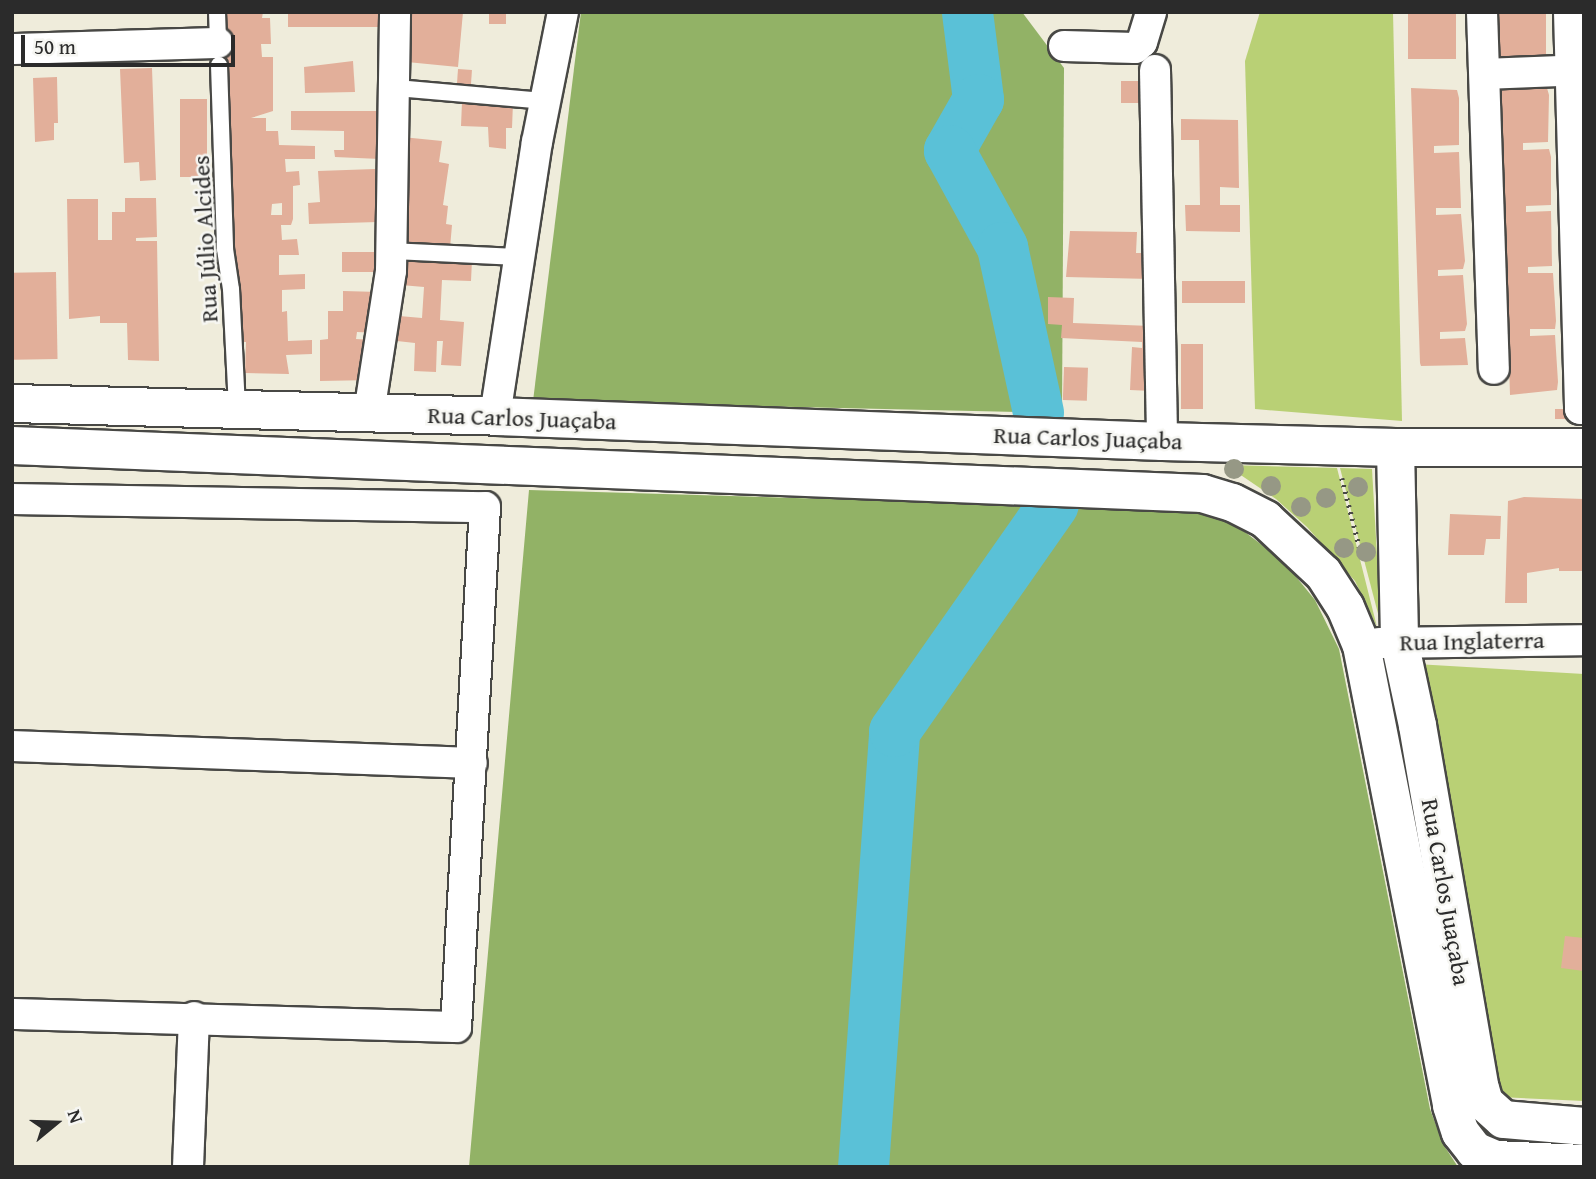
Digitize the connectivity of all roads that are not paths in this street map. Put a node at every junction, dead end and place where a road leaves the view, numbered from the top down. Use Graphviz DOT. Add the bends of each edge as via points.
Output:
graph roads {
  1 [pos="218,12"];
  2 [pos="396,12"];
  3 [pos="563,12"];
  4 [pos="1151,12"];
  5 [pos="1482,12"];
  6 [pos="1569,12"];
  7 [pos="1064,47"];
  8 [pos="12,49"];
  9 [pos="219,54"];
  10 [pos="1155,70"];
  11 [pos="1578,70"];
  12 [pos="1486,74"];
  13 [pos="396,88"];
  14 [pos="546,101"];
  15 [pos="391,251"];
  16 [pos="520,257"];
  17 [pos="1494,369"];
  18 [pos="12,403"];
  19 [pos="237,409"];
  20 [pos="1584,409"];
  21 [pos="369,413"];
  22 [pos="495,416"];
  23 [pos="1162,441"];
  24 [pos="12,445"];
  25 [pos="1395,447"];
  26 [pos="1584,447"];
  27 [pos="489,464"];
  28 [pos="12,499"];
  29 [pos="485,507"];
  30 [pos="1584,640"];
  31 [pos="1399,641"];
  32 [pos="1362,645"];
  33 [pos="12,746"];
  34 [pos="472,763"];
  35 [pos="12,1014"];
  36 [pos="194,1017"];
  37 [pos="1584,1126"];
  38 [pos="1584,1163"];
  39 [pos="188,1167"];
  1 -- 9 [label="lane, Rua Júlio Alcides"];
  2 -- 13 [label="street"];
  3 -- 14 [label="street"];
  4 -- 7 [label="street" via="1142,42 1135,48"];
  5 -- 12 [label="street"];
  6 -- 11 [label="street"];
  8 -- 9 [label="street"];
  9 -- 19 [label="lane, Rua Júlio Alcides" via="225,248"];
  10 -- 23 [label="street"];
  11 -- 12 [label="street"];
  11 -- 20 [label="street" via="1580,409"];
  12 -- 17 [label="street"];
  13 -- 14 [label="lane"];
  13 -- 15 [label="street"];
  14 -- 16 [label="street"];
  15 -- 16 [label="lane"];
  15 -- 21 [label="street"];
  16 -- 22 [label="street"];
  18 -- 19 [label="street, Rua Carlos Juaçaba"];
  19 -- 21 [label="street, Rua Carlos Juaçaba"];
  21 -- 22 [label="street, Rua Carlos Juaçaba"];
  22 -- 23 [label="street, Rua Carlos Juaçaba"];
  23 -- 25 [label="street, Rua Carlos Juaçaba"];
  24 -- 27 [label="street, Rua Carlos Juaçaba"];
  25 -- 26 [label="street"];
  25 -- 31 [label="street, Rua Carlos Juaçaba"];
  27 -- 29 [label="street"];
  27 -- 32 [label="street, Rua Carlos Juaçaba" via="1202,493 1251,511 1296,547 1336,590"];
  28 -- 29 [label="street"];
  29 -- 34 [label="street"];
  30 -- 31 [label="street, Rua Inglaterra"];
  31 -- 32 [label="street, Rua Inglaterra"];
  31 -- 37 [label="street, Rua Carlos Juaçaba" via="1484,1102 1512,1122"];
  32 -- 38 [label="street, Rua Carlos Juaçaba" via="1460,1132 1474,1150 1495,1159"];
  33 -- 34 [label="street"];
  34 -- 36 [label="street" via="456,1027"];
  35 -- 36 [label="street"];
  36 -- 39 [label="street"];
}
